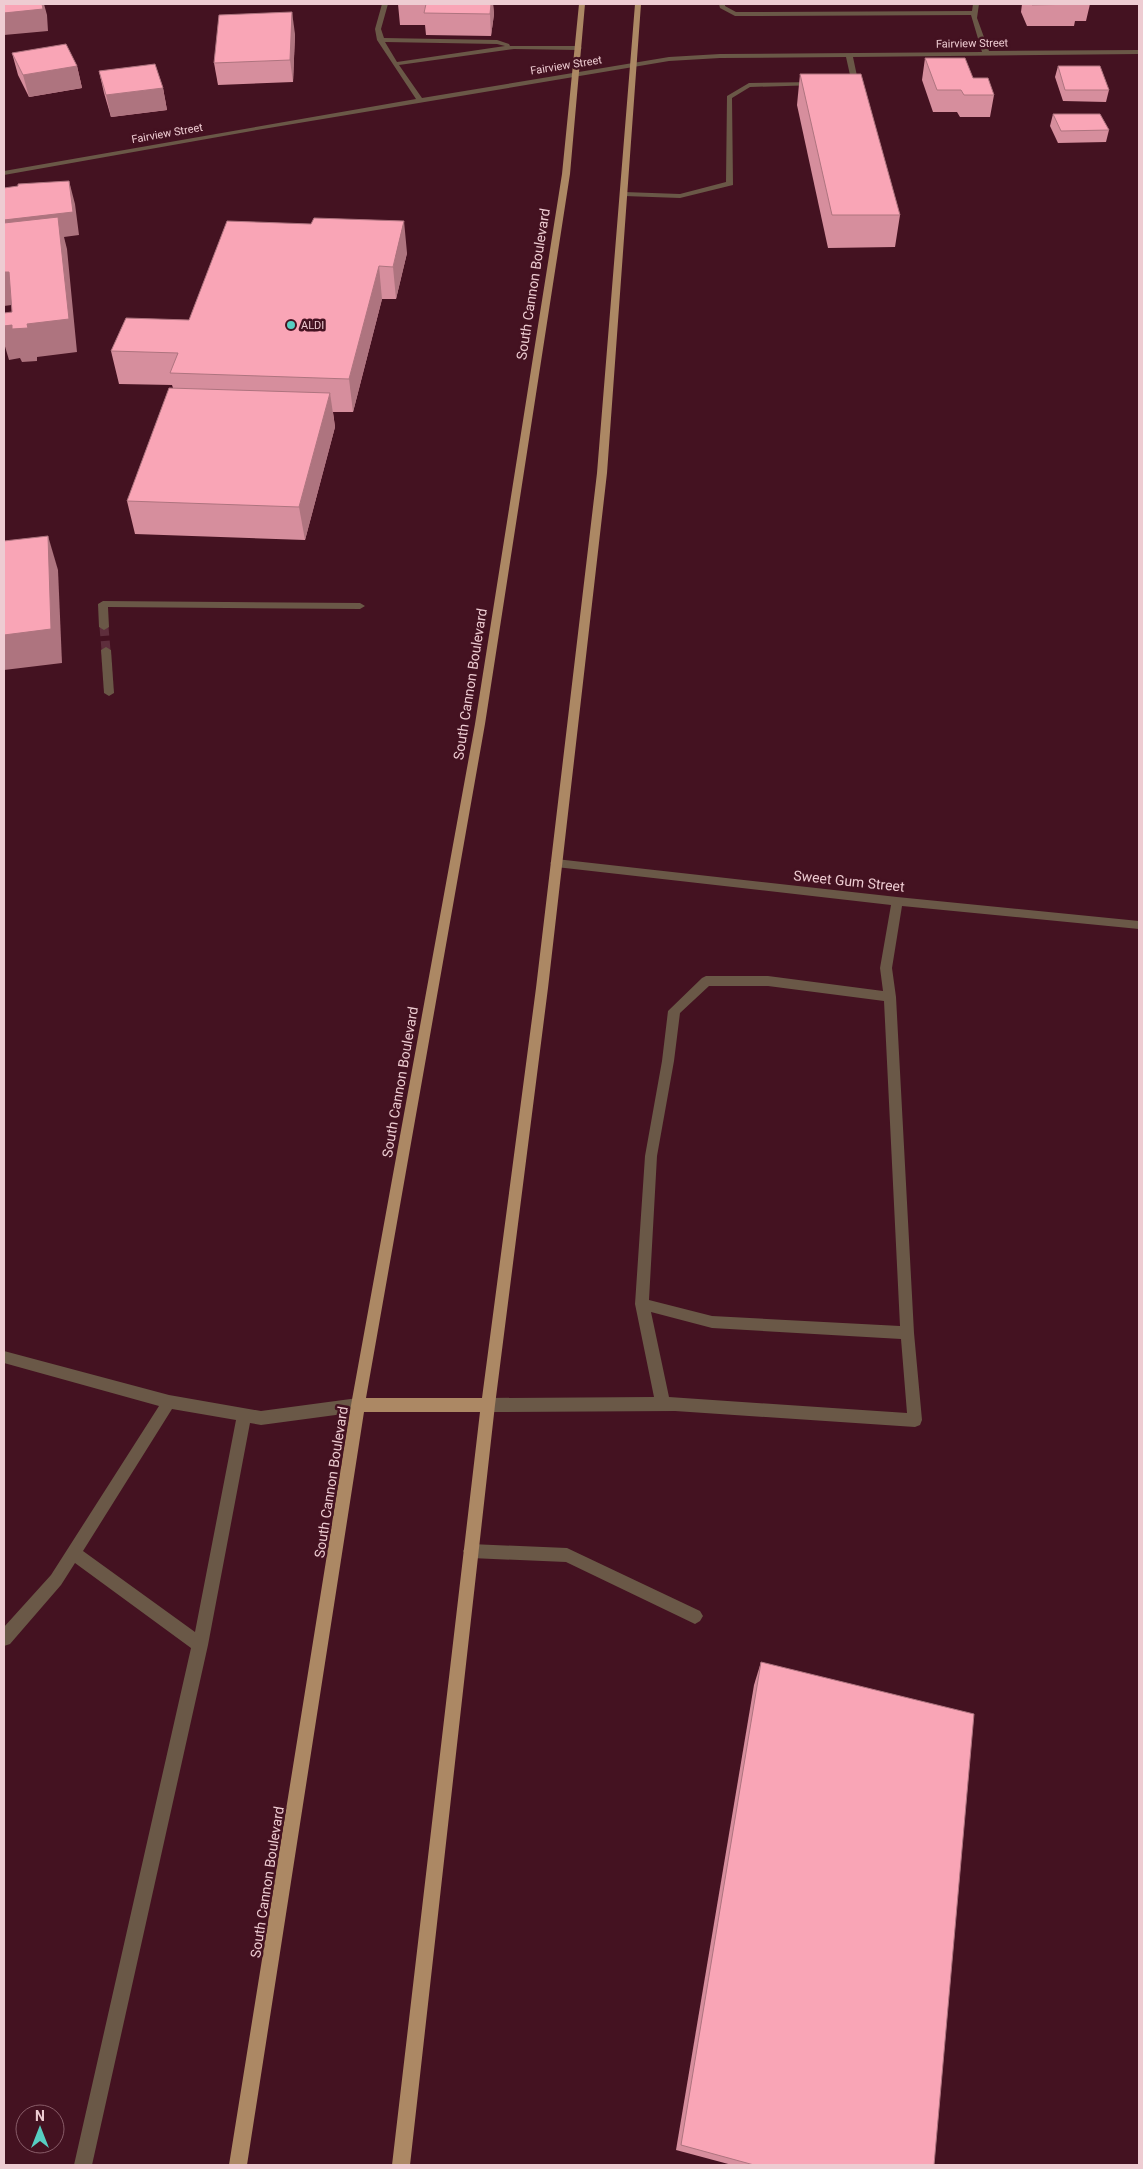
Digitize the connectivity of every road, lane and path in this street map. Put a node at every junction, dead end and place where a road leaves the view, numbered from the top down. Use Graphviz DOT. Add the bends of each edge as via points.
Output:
graph roads {
  1 [pos="385,4"];
  2 [pos="582,4"];
  3 [pos="638,4"];
  4 [pos="722,4"];
  5 [pos="976,4"];
  6 [pos="975,13"];
  7 [pos="380,40"];
  8 [pos="514,47"];
  9 [pos="579,48"];
  10 [pos="1139,52"];
  11 [pos="986,53"];
  12 [pos="849,54"];
  13 [pos="395,64"];
  14 [pos="634,65"];
  15 [pos="576,74"];
  16 [pos="824,84"];
  17 [pos="833,84"];
  18 [pos="420,100"];
  19 [pos="4,173"];
  20 [pos="624,194"];
  21 [pos="360,606"];
  22 [pos="104,627"];
  23 [pos="106,650"];
  24 [pos="109,693"];
  25 [pos="556,863"];
  26 [pos="897,902"];
  27 [pos="1139,925"];
  28 [pos="890,997"];
  29 [pos="642,1304"];
  30 [pos="907,1333"];
  31 [pos="4,1357"];
  32 [pos="169,1402"];
  33 [pos="663,1404"];
  34 [pos="358,1405"];
  35 [pos="488,1405"];
  36 [pos="244,1415"];
  37 [pos="472,1551"];
  38 [pos="74,1553"];
  39 [pos="695,1616"];
  40 [pos="4,1638"];
  41 [pos="200,1645"];
  42 [pos="83,2165"];
  43 [pos="238,2165"];
  44 [pos="401,2165"];
  1 -- 7 [label="street" via="378,28"];
  2 -- 9 [label="main road, South Cannon Boulevard"];
  3 -- 14 [label="main road"];
  4 -- 6 [label="street" via="735,14"];
  5 -- 6 [label="street"];
  6 -- 11 [label="street"];
  7 -- 8 [label="street" via="497,42"];
  7 -- 13 [label="street"];
  8 -- 9 [label="street"];
  8 -- 13 [label="street"];
  9 -- 15 [label="main road, South Cannon Boulevard"];
  10 -- 11 [label="street, Fairview Street"];
  11 -- 12 [label="street, Fairview Street"];
  12 -- 14 [label="street, Fairview Street" via="720,56"];
  12 -- 17 [label="street" via="854,76"];
  13 -- 18 [label="street"];
  14 -- 15 [label="street, Fairview Street"];
  14 -- 20 [label="main road"];
  15 -- 18 [label="street, Fairview Street"];
  15 -- 34 [label="main road, South Cannon Boulevard" via="566,174 480,724"];
  16 -- 20 [label="street" via="749,85 729,97 730,183 680,196"];
  18 -- 19 [label="street, Fairview Street"];
  20 -- 25 [label="main road" via="602,473"];
  21 -- 22 [label="street" via="103,604"];
  23 -- 24 [label="street"];
  25 -- 26 [label="street, Sweet Gum Street"];
  25 -- 35 [label="main road"];
  26 -- 27 [label="street, Sweet Gum Street"];
  26 -- 28 [label="street" via="886,968"];
  28 -- 29 [label="street" via="768,981 706,981 674,1011 651,1156"];
  28 -- 30 [label="street"];
  29 -- 30 [label="street" via="712,1322"];
  29 -- 33 [label="street"];
  30 -- 33 [label="street" via="915,1420"];
  31 -- 32 [label="street"];
  32 -- 36 [label="street"];
  32 -- 38 [label="street"];
  33 -- 35 [label="street"];
  34 -- 35 [label="main road"];
  34 -- 36 [label="street" via="261,1418"];
  34 -- 43 [label="main road, South Cannon Boulevard"];
  35 -- 37 [label="main road"];
  36 -- 41 [label="street"];
  37 -- 39 [label="street" via="567,1556"];
  37 -- 44 [label="main road"];
  38 -- 40 [label="street" via="56,1580"];
  38 -- 41 [label="street"];
  41 -- 42 [label="street"];
}
